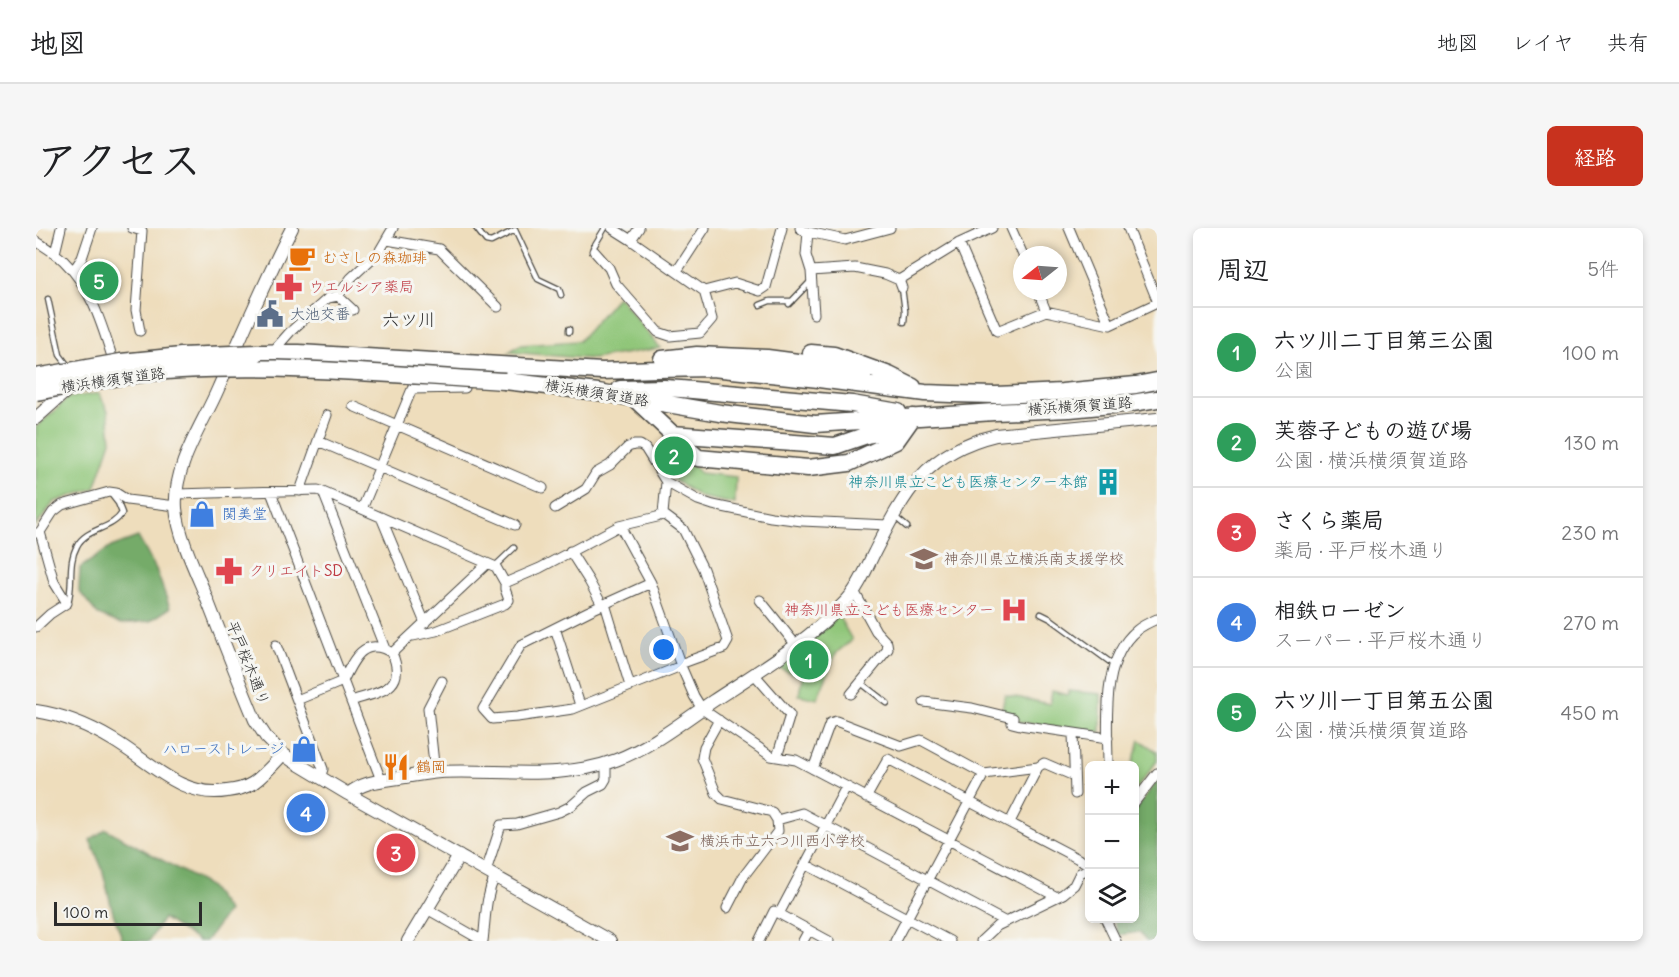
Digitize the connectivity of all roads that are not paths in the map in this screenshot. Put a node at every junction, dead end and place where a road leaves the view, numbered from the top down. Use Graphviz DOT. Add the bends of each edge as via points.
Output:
graph roads {
  1 [pos="61,228"];
  2 [pos="92,228"];
  3 [pos="132,228"];
  4 [pos="291,228"];
  5 [pos="393,228"];
  6 [pos="476,228"];
  7 [pos="605,228"];
  8 [pos="612,228"];
  9 [pos="639,228"];
  10 [pos="705,228"];
  11 [pos="782,228"];
  12 [pos="890,228"];
  13 [pos="992,228"];
  14 [pos="1011,228"];
  15 [pos="1068,228"];
  16 [pos="1128,228"];
  17 [pos="804,230"];
  18 [pos="387,240"];
  19 [pos="631,240"];
  20 [pos="36,241"];
  21 [pos="959,243"];
  22 [pos="1019,246"];
  23 [pos="594,251"];
  24 [pos="55,254"];
  25 [pos="73,271"];
  26 [pos="677,271"];
  27 [pos="812,275"];
  28 [pos="900,284"];
  29 [pos="704,291"];
  30 [pos="561,295"];
  31 [pos="338,296"];
  32 [pos="48,299"];
  33 [pos="1042,300"];
  34 [pos="1157,301"];
  35 [pos="760,305"];
  36 [pos="498,307"];
  37 [pos="353,310"];
  38 [pos="1046,311"];
  39 [pos="814,314"];
  40 [pos="903,322"];
  41 [pos="1110,325"];
  42 [pos="140,331"];
  43 [pos="234,353"];
  44 [pos="670,358"];
  45 [pos="115,366"];
  46 [pos="599,370"];
  47 [pos="506,374"];
  48 [pos="36,377"];
  49 [pos="863,378"];
  50 [pos="78,379"];
  51 [pos="1157,381"];
  52 [pos="465,388"];
  53 [pos="681,389"];
  54 [pos="899,391"];
  55 [pos="36,392"];
  56 [pos="925,393"];
  57 [pos="1157,399"];
  58 [pos="645,405"];
  59 [pos="353,406"];
  60 [pos="327,415"];
  61 [pos="861,415"];
  62 [pos="36,418"];
  63 [pos="1157,419"];
  64 [pos="906,423"];
  65 [pos="397,425"];
  66 [pos="867,435"];
  67 [pos="318,441"];
  68 [pos="682,443"];
  69 [pos="380,467"];
  70 [pos="666,483"];
  71 [pos="543,488"];
  72 [pos="300,491"];
  73 [pos="109,492"];
  74 [pos="271,492"];
  75 [pos="323,492"];
  76 [pos="176,500"];
  77 [pos="555,508"];
  78 [pos="362,509"];
  79 [pos="663,513"];
  80 [pos="381,517"];
  81 [pos="891,520"];
  82 [pos="515,525"];
  83 [pos="620,526"];
  84 [pos="907,527"];
  85 [pos="38,532"];
  86 [pos="514,548"];
  87 [pos="570,551"];
  88 [pos="490,565"];
  89 [pos="505,582"];
  90 [pos="651,583"];
  91 [pos="854,591"];
  92 [pos="760,600"];
  93 [pos="67,603"];
  94 [pos="603,604"];
  95 [pos="1041,614"];
  96 [pos="1157,619"];
  97 [pos="425,623"];
  98 [pos="36,627"];
  99 [pos="555,628"];
  100 [pos="410,637"];
  101 [pos="276,645"];
  102 [pos="796,645"];
  103 [pos="389,651"];
  104 [pos="680,665"];
  105 [pos="1114,665"];
  106 [pos="754,674"];
  107 [pos="343,681"];
  108 [pos="442,681"];
  109 [pos="860,683"];
  110 [pos="630,686"];
  111 [pos="851,694"];
  112 [pos="297,700"];
  113 [pos="351,701"];
  114 [pos="924,702"];
  115 [pos="887,703"];
  116 [pos="580,705"];
  117 [pos="702,709"];
  118 [pos="36,711"];
  119 [pos="719,720"];
  120 [pos="1073,733"];
  121 [pos="1108,738"];
  122 [pos="283,754"];
  123 [pos="777,757"];
  124 [pos="1108,761"];
  125 [pos="606,763"];
  126 [pos="1038,767"];
  127 [pos="813,769"];
  128 [pos="435,773"];
  129 [pos="1157,773"];
  130 [pos="984,774"];
  131 [pos="1074,776"];
  132 [pos="320,778"];
  133 [pos="381,780"];
  134 [pos="846,787"];
  135 [pos="348,794"];
  136 [pos="1075,794"];
  137 [pos="1139,796"];
  138 [pos="866,798"];
  139 [pos="969,801"];
  140 [pos="777,820"];
  141 [pos="1010,822"];
  142 [pos="826,825"];
  143 [pos="948,841"];
  144 [pos="459,856"];
  145 [pos="805,864"];
  146 [pos="1085,864"];
  147 [pos="1085,869"];
  148 [pos="490,873"];
  149 [pos="928,879"];
  150 [pos="1057,897"];
  151 [pos="727,908"];
  152 [pos="427,909"];
  153 [pos="779,914"];
  154 [pos="907,918"];
  155 [pos="1006,922"];
  156 [pos="1107,923"];
  157 [pos="809,930"];
  158 [pos="408,941"];
  159 [pos="483,941"];
  160 [pos="610,941"];
  161 [pos="759,941"];
  162 [pos="803,941"];
  163 [pos="829,941"];
  164 [pos="895,941"];
  165 [pos="950,941"];
  166 [pos="981,941"];
  167 [pos="1116,941"];
  1 -- 24 [label="street"];
  2 -- 25 [label="street"];
  3 -- 42 [label="street" via="142,231 136,310"];
  4 -- 43 [label="street, 平戸桜木通り"];
  5 -- 18 [label="street"];
  6 -- 30 [label="lane" via="491,242 515,230 538,279 560,289"];
  7 -- 23 [label="lane"];
  8 -- 19 [label="street"];
  9 -- 19 [label="street"];
  10 -- 26 [label="street"];
  11 -- 29 [label="street" via="766,287 760,291 735,283"];
  12 -- 17 [label="street" via="845,240"];
  13 -- 21 [label="street"];
  14 -- 22 [label="street"];
  15 -- 41 [label="street"];
  16 -- 34 [label="street"];
  17 -- 27 [label="street"];
  18 -- 31 [label="street"];
  18 -- 36 [label="street" via="439,249"];
  19 -- 26 [label="street"];
  20 -- 24 [label="street"];
  21 -- 28 [label="street"];
  21 -- 38 [label="street" via="997,331"];
  23 -- 29 [label="street" via="609,268 616,284 658,332 670,336 700,333 712,319"];
  24 -- 25 [label="street"];
  25 -- 45 [label="street" via="94,306"];
  26 -- 29 [label="street"];
  27 -- 28 [label="street" via="855,268 885,274"];
  27 -- 35 [label="lane" via="790,302"];
  27 -- 39 [label="street"];
  28 -- 40 [label="lane"];
  31 -- 37 [label="street"];
  31 -- 43 [label="street" via="328,298 275,349"];
  32 -- 50 [label="lane" via="60,355"];
  33 -- 38 [label="street"];
  34 -- 41 [label="street"];
  38 -- 41 [label="street"];
  43 -- 45 [label="street" via="219,358"];
  43 -- 76 [label="street, 平戸桜木通り" via="189,451 177,482"];
  44 -- 46 [label="highway" via="630,361"];
  44 -- 49 [label="highway" via="767,358 836,367"];
  44 -- 56 [label="highway" via="706,345 834,355"];
  45 -- 50 [label="street" via="97,369"];
  46 -- 47 [label="highway, 横浜横須賀道路"];
  46 -- 49 [label="highway" via="682,362 766,366"];
  46 -- 54 [label="highway, 横浜横須賀道路" via="712,368"];
  47 -- 48 [label="highway, 横浜横須賀道路, bridge" via="299,353 238,353 121,362"];
  47 -- 55 [label="highway, 横浜横須賀道路, bridge" via="179,370"];
  47 -- 58 [label="highway, 横浜横須賀道路"];
  49 -- 54 [label="highway"];
  50 -- 62 [label="street"];
  51 -- 56 [label="highway, 横浜横須賀道路" via="996,395"];
  52 -- 65 [label="street" via="412,389"];
  53 -- 54 [label="highway" via="699,384 874,395"];
  53 -- 58 [label="highway"];
  53 -- 64 [label="highway" via="852,404"];
  54 -- 56 [label="highway, 横浜横須賀道路"];
  57 -- 64 [label="highway, 横浜横須賀道路"];
  58 -- 61 [label="highway"];
  58 -- 61 [label="highway" via="643,393"];
  58 -- 64 [label="highway, 横浜横須賀道路" via="815,424"];
  58 -- 66 [label="highway" via="757,434 831,438"];
  58 -- 68 [label="highway"];
  59 -- 65 [label="street"];
  60 -- 67 [label="street"];
  61 -- 64 [label="highway"];
  63 -- 81 [label="street" via="1014,432 981,439 929,467"];
  64 -- 66 [label="highway"];
  64 -- 68 [label="highway" via="844,452 829,454"];
  64 -- 68 [label="highway" via="896,441 849,464 808,468 698,458"];
  65 -- 69 [label="street"];
  65 -- 71 [label="street"];
  66 -- 68 [label="highway" via="835,446"];
  67 -- 69 [label="street"];
  67 -- 72 [label="street"];
  69 -- 78 [label="street"];
  69 -- 82 [label="street"];
  70 -- 77 [label="street" via="645,448 634,445 596,473 586,489"];
  70 -- 79 [label="street"];
  70 -- 81 [label="street" via="713,505 771,517 802,521"];
  72 -- 74 [label="street"];
  72 -- 75 [label="street"];
  73 -- 76 [label="street" via="127,500"];
  73 -- 85 [label="street" via="62,505"];
  73 -- 93 [label="lane" via="122,513 119,519 83,537 76,546"];
  74 -- 76 [label="street"];
  74 -- 107 [label="street"];
  75 -- 78 [label="street"];
  75 -- 103 [label="street"];
  76 -- 122 [label="street, 平戸桜木通り" via="187,551 255,720"];
  78 -- 80 [label="street"];
  79 -- 83 [label="street"];
  79 -- 104 [label="street" via="683,529 703,569 728,641 724,648"];
  80 -- 88 [label="street"];
  80 -- 97 [label="street"];
  81 -- 84 [label="lane"];
  81 -- 91 [label="street"];
  83 -- 87 [label="street"];
  83 -- 90 [label="street"];
  85 -- 93 [label="street" via="54,582"];
  86 -- 88 [label="lane"];
  87 -- 89 [label="street"];
  87 -- 94 [label="street"];
  88 -- 89 [label="street"];
  88 -- 97 [label="street"];
  89 -- 100 [label="street" via="509,600 505,604"];
  90 -- 94 [label="street"];
  90 -- 104 [label="street"];
  91 -- 102 [label="street"];
  91 -- 109 [label="street" via="888,649"];
  92 -- 102 [label="street"];
  93 -- 98 [label="street"];
  94 -- 99 [label="street"];
  94 -- 110 [label="street"];
  95 -- 105 [label="lane"];
  96 -- 105 [label="street" via="1130,637"];
  97 -- 100 [label="street"];
  99 -- 116 [label="street"];
  99 -- 116 [label="street" via="521,645 483,709 492,719 517,718"];
  100 -- 103 [label="street"];
  101 -- 112 [label="street"];
  102 -- 106 [label="street"];
  103 -- 107 [label="street" via="376,647 359,653"];
  103 -- 113 [label="street" via="398,671 393,683"];
  104 -- 110 [label="street"];
  104 -- 117 [label="street"];
  105 -- 121 [label="street" via="1108,688"];
  106 -- 117 [label="street"];
  106 -- 123 [label="street" via="790,716"];
  107 -- 112 [label="street"];
  107 -- 113 [label="street"];
  108 -- 128 [label="street" via="428,708"];
  109 -- 111 [label="street"];
  109 -- 115 [label="lane"];
  110 -- 116 [label="street"];
  112 -- 132 [label="street" via="323,769"];
  113 -- 133 [label="street"];
  114 -- 120 [label="street" via="972,708 1013,718 1012,723 1020,725"];
  117 -- 119 [label="street"];
  117 -- 125 [label="street" via="657,740"];
  118 -- 122 [label="street" via="95,730 180,784 205,792 245,787"];
  119 -- 123 [label="street"];
  119 -- 140 [label="street" via="702,758 716,794 772,812"];
  120 -- 121 [label="street"];
  120 -- 131 [label="street"];
  121 -- 124 [label="street"];
  122 -- 132 [label="street, 平戸桜木通り"];
  123 -- 127 [label="street" via="796,760"];
  125 -- 128 [label="street" via="563,772 512,768"];
  125 -- 148 [label="street" via="603,784 571,806 517,824 501,825"];
  126 -- 130 [label="street"];
  126 -- 131 [label="street" via="1044,764"];
  126 -- 141 [label="street"];
  127 -- 130 [label="street" via="830,723 836,720 901,746 921,740"];
  127 -- 134 [label="street"];
  128 -- 133 [label="street"];
  129 -- 137 [label="street"];
  130 -- 139 [label="street"];
  131 -- 136 [label="street"];
  132 -- 135 [label="street, 平戸桜木通り"];
  133 -- 135 [label="street" via="365,783"];
  134 -- 138 [label="street"];
  134 -- 142 [label="street"];
  135 -- 144 [label="street, 平戸桜木通り"];
  138 -- 139 [label="street" via="888,759"];
  138 -- 143 [label="street"];
  139 -- 141 [label="street"];
  139 -- 143 [label="street"];
  140 -- 142 [label="street" via="802,813"];
  140 -- 151 [label="street" via="778,831 743,877"];
  141 -- 146 [label="street"];
  142 -- 145 [label="street"];
  142 -- 149 [label="street"];
  143 -- 149 [label="street"];
  143 -- 150 [label="street"];
  144 -- 148 [label="street, 平戸桜木通り"];
  144 -- 152 [label="street"];
  145 -- 153 [label="street"];
  145 -- 154 [label="street"];
  147 -- 150 [label="street" via="1074,885"];
  148 -- 159 [label="street"];
  148 -- 160 [label="street, 平戸桜木通り"];
  149 -- 154 [label="street"];
  149 -- 155 [label="street"];
  150 -- 155 [label="street"];
  152 -- 158 [label="street"];
  152 -- 159 [label="street"];
  153 -- 157 [label="street"];
  153 -- 161 [label="street" via="774,912"];
  154 -- 164 [label="street"];
  154 -- 165 [label="street"];
  155 -- 166 [label="street"];
  156 -- 167 [label="street"];
  157 -- 162 [label="street"];
  157 -- 163 [label="street"];
}
